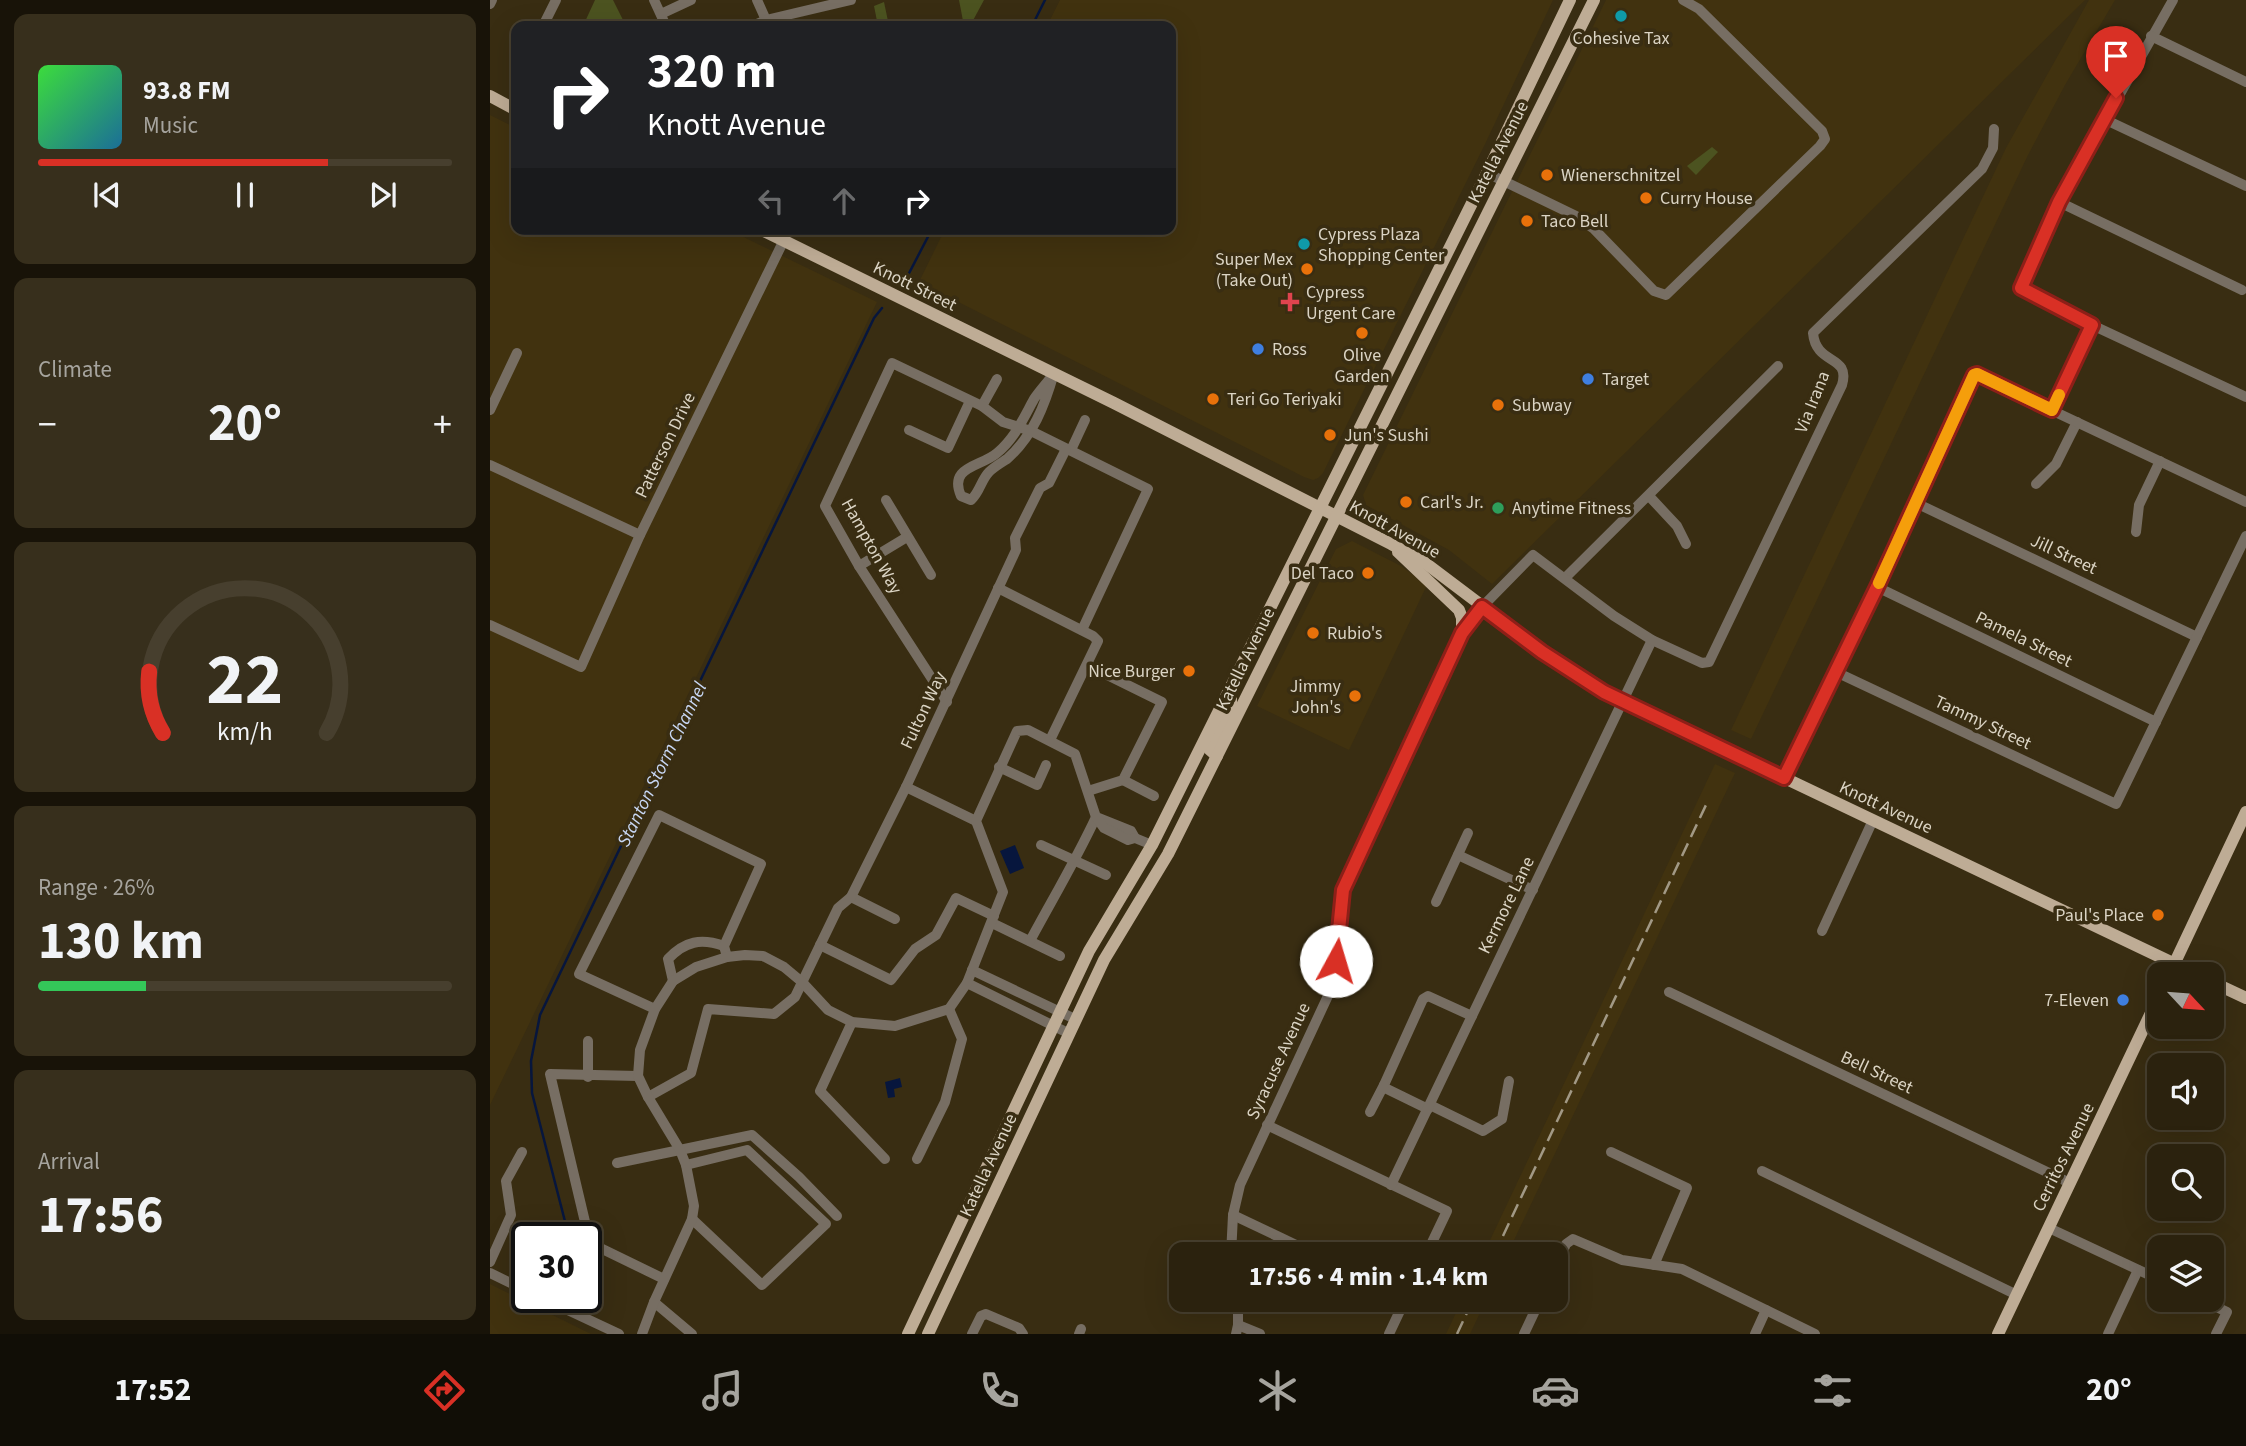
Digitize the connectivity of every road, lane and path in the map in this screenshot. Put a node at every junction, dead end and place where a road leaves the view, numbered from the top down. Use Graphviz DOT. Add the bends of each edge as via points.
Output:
graph roads {
  1 [pos="556,0"];
  2 [pos="654,0"];
  3 [pos="691,0"];
  4 [pos="757,0"];
  5 [pos="851,0"];
  6 [pos="1570,0"];
  7 [pos="1594,0"];
  8 [pos="1683,0"];
  9 [pos="2173,0"];
  10 [pos="808,5"];
  11 [pos="796,13"];
  12 [pos="661,14"];
  13 [pos="766,20"];
  14 [pos="546,21"];
  15 [pos="664,21"];
  16 [pos="795,21"];
  17 [pos="2151,36"];
  18 [pos="2246,82"];
  19 [pos="490,96"];
  20 [pos="511,107"];
  21 [pos="2104,119"];
  22 [pos="1994,129"];
  23 [pos="1487,173"];
  24 [pos="1503,181"];
  25 [pos="2246,186"];
  26 [pos="2059,202"];
  27 [pos="773,235"];
  28 [pos="784,240"];
  29 [pos="2242,290"];
  30 [pos="2092,325"];
  31 [pos="517,354"];
  32 [pos="1778,366"];
  33 [pos="1054,373"];
  34 [pos="997,379"];
  35 [pos="2246,397"];
  36 [pos="970,401"];
  37 [pos="982,406"];
  38 [pos="490,410"];
  39 [pos="2052,410"];
  40 [pos="1085,419"];
  41 [pos="2077,422"];
  42 [pos="909,430"];
  43 [pos="1025,430"];
  44 [pos="1068,449"];
  45 [pos="2160,461"];
  46 [pos="490,465"];
  47 [pos="986,467"];
  48 [pos="2036,484"];
  49 [pos="1649,496"];
  50 [pos="886,500"];
  51 [pos="2246,502"];
  52 [pos="1916,503"];
  53 [pos="1319,508"];
  54 [pos="1335,516"];
  55 [pos="2136,532"];
  56 [pos="640,536"];
  57 [pos="2246,536"];
  58 [pos="907,537"];
  59 [pos="1391,544"];
  60 [pos="1686,544"];
  61 [pos="859,566"];
  62 [pos="931,575"];
  63 [pos="1565,578"];
  64 [pos="1877,587"];
  65 [pos="998,588"];
  66 [pos="1482,607"];
  67 [pos="490,625"];
  68 [pos="1082,630"];
  69 [pos="1462,633"];
  70 [pos="2197,637"];
  71 [pos="1653,640"];
  72 [pos="1087,665"];
  73 [pos="1836,672"];
  74 [pos="1233,684"];
  75 [pos="1624,701"];
  76 [pos="947,702"];
  77 [pos="2156,722"];
  78 [pos="1051,740"];
  79 [pos="1217,756"];
  80 [pos="1046,765"];
  81 [pos="999,767"];
  82 [pos="1784,778"];
  83 [pos="1123,780"];
  84 [pos="906,787"];
  85 [pos="1088,791"];
  86 [pos="1154,796"];
  87 [pos="2246,811"];
  88 [pos="1096,817"];
  89 [pos="1873,820"];
  90 [pos="976,821"];
  91 [pos="1468,833"];
  92 [pos="1041,845"];
  93 [pos="1152,845"];
  94 [pos="1458,855"];
  95 [pos="1076,862"];
  96 [pos="1106,875"];
  97 [pos="1533,890"];
  98 [pos="851,897"];
  99 [pos="1436,902"];
  100 [pos="895,919"];
  101 [pos="993,919"];
  102 [pos="1822,931"];
  103 [pos="1030,941"];
  104 [pos="820,945"];
  105 [pos="726,951"];
  106 [pos="1060,956"];
  107 [pos="2157,962"];
  108 [pos="2174,962"];
  109 [pos="972,970"];
  110 [pos="673,981"];
  111 [pos="802,982"];
  112 [pos="967,982"];
  113 [pos="2224,988"];
  114 [pos="1669,992"];
  115 [pos="2246,998"];
  116 [pos="655,1009"];
  117 [pos="949,1009"];
  118 [pos="1059,1012"];
  119 [pos="1472,1016"];
  120 [pos="1075,1019"];
  121 [pos="2147,1021"];
  122 [pos="852,1022"];
  123 [pos="1053,1025"];
  124 [pos="1068,1033"];
  125 [pos="588,1041"];
  126 [pos="638,1076"];
  127 [pos="588,1077"];
  128 [pos="1509,1081"];
  129 [pos="1384,1085"];
  130 [pos="648,1097"];
  131 [pos="1429,1107"];
  132 [pos="1370,1112"];
  133 [pos="1267,1125"];
  134 [pos="680,1150"];
  135 [pos="522,1152"];
  136 [pos="1611,1152"];
  137 [pos="885,1159"];
  138 [pos="917,1159"];
  139 [pos="617,1163"];
  140 [pos="686,1165"];
  141 [pos="1762,1171"];
  142 [pos="2070,1183"];
  143 [pos="1391,1185"];
  144 [pos="1233,1215"];
  145 [pos="837,1216"];
  146 [pos="692,1219"];
  147 [pos="2049,1228"];
  148 [pos="1230,1242"];
  149 [pos="1290,1242"];
  150 [pos="1432,1242"];
  151 [pos="1568,1243"];
  152 [pos="490,1262"];
  153 [pos="1654,1265"];
  154 [pos="2138,1270"];
  155 [pos="490,1273"];
  156 [pos="2147,1274"];
  157 [pos="935,1276"];
  158 [pos="664,1279"];
  159 [pos="511,1283"];
  160 [pos="952,1283"];
  161 [pos="2017,1295"];
  162 [pos="654,1301"];
  163 [pos="1766,1310"];
  164 [pos="2224,1311"];
  165 [pos="1399,1312"];
  166 [pos="1534,1312"];
  167 [pos="574,1313"];
  168 [pos="1237,1329"];
  169 [pos="619,1334"];
  170 [pos="642,1334"];
  171 [pos="692,1334"];
  172 [pos="908,1334"];
  173 [pos="928,1334"];
  174 [pos="972,1334"];
  175 [pos="1023,1334"];
  176 [pos="1260,1334"];
  177 [pos="1389,1334"];
  178 [pos="1524,1334"];
  179 [pos="1755,1334"];
  180 [pos="1815,1334"];
  181 [pos="1998,1334"];
  182 [pos="2108,1334"];
  183 [pos="2216,1334"];
  1 -- 14 [label="street"];
  2 -- 12 [label="street"];
  3 -- 12 [label="street"];
  4 -- 13 [label="street"];
  5 -- 10 [label="street"];
  6 -- 23 [label="main road, Katella Avenue"];
  7 -- 24 [label="main road, Katella Avenue"];
  8 -- 24 [label="street" via="1699,9 1825,139 1665,295 1654,291 1576,216"];
  9 -- 17 [label="street"];
  10 -- 11 [label="street"];
  11 -- 13 [label="street"];
  11 -- 16 [label="street"];
  12 -- 15 [label="street"];
  17 -- 18 [label="street"];
  17 -- 21 [label="street"];
  19 -- 20 [label="main road"];
  21 -- 25 [label="street"];
  21 -- 26 [label="street"];
  22 -- 71 [label="street, Via Irana" via="1993,148 1982,169 1813,333 1821,353 1842,367 1842,385 1709,662"];
  23 -- 24 [label="street"];
  23 -- 53 [label="main road, Katella Avenue"];
  24 -- 54 [label="main road, Katella Avenue"];
  26 -- 29 [label="street"];
  26 -- 30 [label="street" via="2021,288"];
  27 -- 28 [label="main road, Knott Street"];
  28 -- 33 [label="main road, Knott Street"];
  28 -- 56 [label="street, Patterson Drive"];
  30 -- 35 [label="street"];
  30 -- 39 [label="street"];
  31 -- 38 [label="street"];
  32 -- 49 [label="street"];
  33 -- 43 [label="street" via="1035,397"];
  33 -- 53 [label="main road, Knott Avenue"];
  34 -- 37 [label="street"];
  36 -- 37 [label="street"];
  36 -- 42 [label="street" via="948,448"];
  36 -- 61 [label="street, Hampton Way" via="892,363 825,506"];
  37 -- 43 [label="street" via="1003,422"];
  39 -- 41 [label="street"];
  39 -- 52 [label="street" via="1974,375"];
  40 -- 44 [label="street, Fulton Way"];
  41 -- 45 [label="street"];
  41 -- 48 [label="street" via="2056,464"];
  43 -- 44 [label="street"];
  43 -- 47 [label="street" via="1006,459"];
  44 -- 65 [label="street, Fulton Way" via="1049,483 1040,488 1015,538 1016,550"];
  44 -- 68 [label="street" via="1149,489"];
  45 -- 51 [label="street"];
  45 -- 55 [label="street" via="2139,505"];
  46 -- 56 [label="street"];
  49 -- 60 [label="street"];
  49 -- 63 [label="street"];
  50 -- 58 [label="street"];
  52 -- 64 [label="street"];
  52 -- 70 [label="street, Jill Street"];
  53 -- 54 [label="main road, Knott Avenue"];
  53 -- 74 [label="main road, Katella Avenue"];
  54 -- 59 [label="main road, Knott Avenue"];
  54 -- 79 [label="main road, Katella Avenue"];
  56 -- 67 [label="street, Patterson Drive" via="581,667"];
  57 -- 70 [label="street"];
  58 -- 61 [label="street"];
  58 -- 62 [label="street"];
  59 -- 66 [label="main road, Knott Avenue" via="1424,562"];
  59 -- 69 [label="main road" via="1459,610"];
  61 -- 76 [label="street, Hampton Way"];
  63 -- 66 [label="street, Syracuse Avenue" via="1533,555"];
  63 -- 71 [label="street"];
  64 -- 73 [label="street"];
  64 -- 77 [label="street, Pamela Street"];
  65 -- 68 [label="street"];
  65 -- 76 [label="street, Fulton Way"];
  66 -- 69 [label="street, Syracuse Avenue"];
  66 -- 75 [label="main road, Knott Avenue" via="1542,652"];
  68 -- 72 [label="street" via="1098,641"];
  69 -- 133 [label="street, Syracuse Avenue" via="1343,890 1334,985"];
  70 -- 77 [label="street"];
  71 -- 75 [label="street, Kermore Lane"];
  72 -- 78 [label="street"];
  72 -- 83 [label="street" via="1162,702"];
  73 -- 77 [label="street, Tammy Street" via="2116,804"];
  73 -- 82 [label="street"];
  74 -- 79 [label="main road" via="1231,706 1210,750"];
  74 -- 93 [label="main road, Katella Avenue"];
  75 -- 82 [label="main road, Knott Avenue"];
  75 -- 97 [label="street, Kermore Lane"];
  76 -- 84 [label="street, Fulton Way"];
  78 -- 81 [label="street" via="1028,730 1017,731"];
  78 -- 85 [label="street" via="1075,754"];
  79 -- 120 [label="main road, Katella Avenue"];
  80 -- 81 [label="street" via="1037,785"];
  81 -- 90 [label="street"];
  82 -- 89 [label="main road, Knott Avenue"];
  83 -- 85 [label="street"];
  83 -- 86 [label="street"];
  84 -- 90 [label="street"];
  84 -- 98 [label="street, Fulton Way"];
  85 -- 88 [label="street"];
  87 -- 108 [label="main road"];
  88 -- 93 [label="street" via="1104,828"];
  88 -- 95 [label="street"];
  89 -- 102 [label="street"];
  89 -- 107 [label="main road, Knott Avenue"];
  90 -- 101 [label="street" via="1003,892"];
  91 -- 94 [label="street"];
  92 -- 95 [label="street"];
  93 -- 118 [label="main road, Katella Avenue" via="1103,925"];
  94 -- 97 [label="street"];
  94 -- 99 [label="street"];
  95 -- 96 [label="street"];
  95 -- 103 [label="street"];
  97 -- 119 [label="street, Kermore Lane"];
  98 -- 100 [label="street"];
  98 -- 104 [label="street, Fulton Way" via="838,908"];
  101 -- 103 [label="street"];
  101 -- 104 [label="street" via="956,898 936,935 915,949 891,979"];
  101 -- 109 [label="street"];
  103 -- 106 [label="street"];
  104 -- 111 [label="street, Fulton Way"];
  105 -- 110 [label="street"];
  105 -- 110 [label="street" via="704,940 679,949 667,959"];
  105 -- 111 [label="street" via="763,956"];
  105 -- 116 [label="street" via="761,864 659,815 579,974"];
  109 -- 112 [label="street"];
  109 -- 118 [label="street"];
  110 -- 116 [label="street"];
  111 -- 122 [label="street" via="828,1010"];
  111 -- 130 [label="street, Fulton Way" via="795,997 774,1014 708,1009 691,1073"];
  112 -- 117 [label="street"];
  112 -- 123 [label="street"];
  113 -- 115 [label="main road"];
  114 -- 142 [label="street, Bell Street"];
  116 -- 126 [label="street" via="640,1050"];
  117 -- 122 [label="street" via="895,1026"];
  117 -- 138 [label="street" via="962,1040 945,1102"];
  118 -- 120 [label="street"];
  118 -- 123 [label="main road, Katella Avenue"];
  119 -- 129 [label="street" via="1425,997"];
  119 -- 131 [label="street, Kermore Lane"];
  120 -- 124 [label="main road, Katella Avenue"];
  121 -- 142 [label="main road, Cerritos Avenue"];
  122 -- 137 [label="street" via="820,1091"];
  123 -- 124 [label="street"];
  123 -- 157 [label="main road, Katella Avenue"];
  124 -- 160 [label="main road, Katella Avenue"];
  125 -- 127 [label="street"];
  126 -- 127 [label="street"];
  126 -- 130 [label="street"];
  127 -- 158 [label="street" via="550,1074 590,1243"];
  128 -- 131 [label="street" via="1502,1119 1483,1131"];
  129 -- 131 [label="street"];
  129 -- 132 [label="street"];
  130 -- 134 [label="street"];
  131 -- 143 [label="street, Kermore Lane"];
  133 -- 143 [label="street"];
  133 -- 144 [label="street, Syracuse Avenue" via="1240,1185"];
  134 -- 139 [label="street"];
  134 -- 140 [label="street"];
  134 -- 145 [label="street" via="752,1135"];
  135 -- 152 [label="street" via="506,1181 511,1215"];
  136 -- 153 [label="street" via="1688,1188"];
  140 -- 146 [label="street"];
  140 -- 146 [label="street" via="747,1150 826,1224 762,1285"];
  141 -- 161 [label="street"];
  142 -- 147 [label="main road, Cerritos Avenue"];
  143 -- 150 [label="street" via="1447,1211"];
  144 -- 148 [label="street, Syracuse Avenue"];
  144 -- 149 [label="street"];
  146 -- 158 [label="street"];
  147 -- 154 [label="street"];
  147 -- 161 [label="main road, Cerritos Avenue"];
  151 -- 153 [label="street" via="1573,1239 1622,1260"];
  153 -- 163 [label="street" via="1682,1269"];
  154 -- 156 [label="street"];
  154 -- 182 [label="street"];
  155 -- 159 [label="street"];
  157 -- 160 [label="main road"];
  157 -- 172 [label="main road, Katella Avenue"];
  158 -- 162 [label="street"];
  160 -- 173 [label="main road, Katella Avenue"];
  161 -- 181 [label="main road, Cerritos Avenue"];
  162 -- 170 [label="street"];
  162 -- 171 [label="street"];
  163 -- 179 [label="street"];
  163 -- 180 [label="street"];
  164 -- 183 [label="street"];
  165 -- 177 [label="street"];
  166 -- 178 [label="street"];
  167 -- 169 [label="street"];
  168 -- 176 [label="street"];
  174 -- 175 [label="street" via="986,1314"];
}
